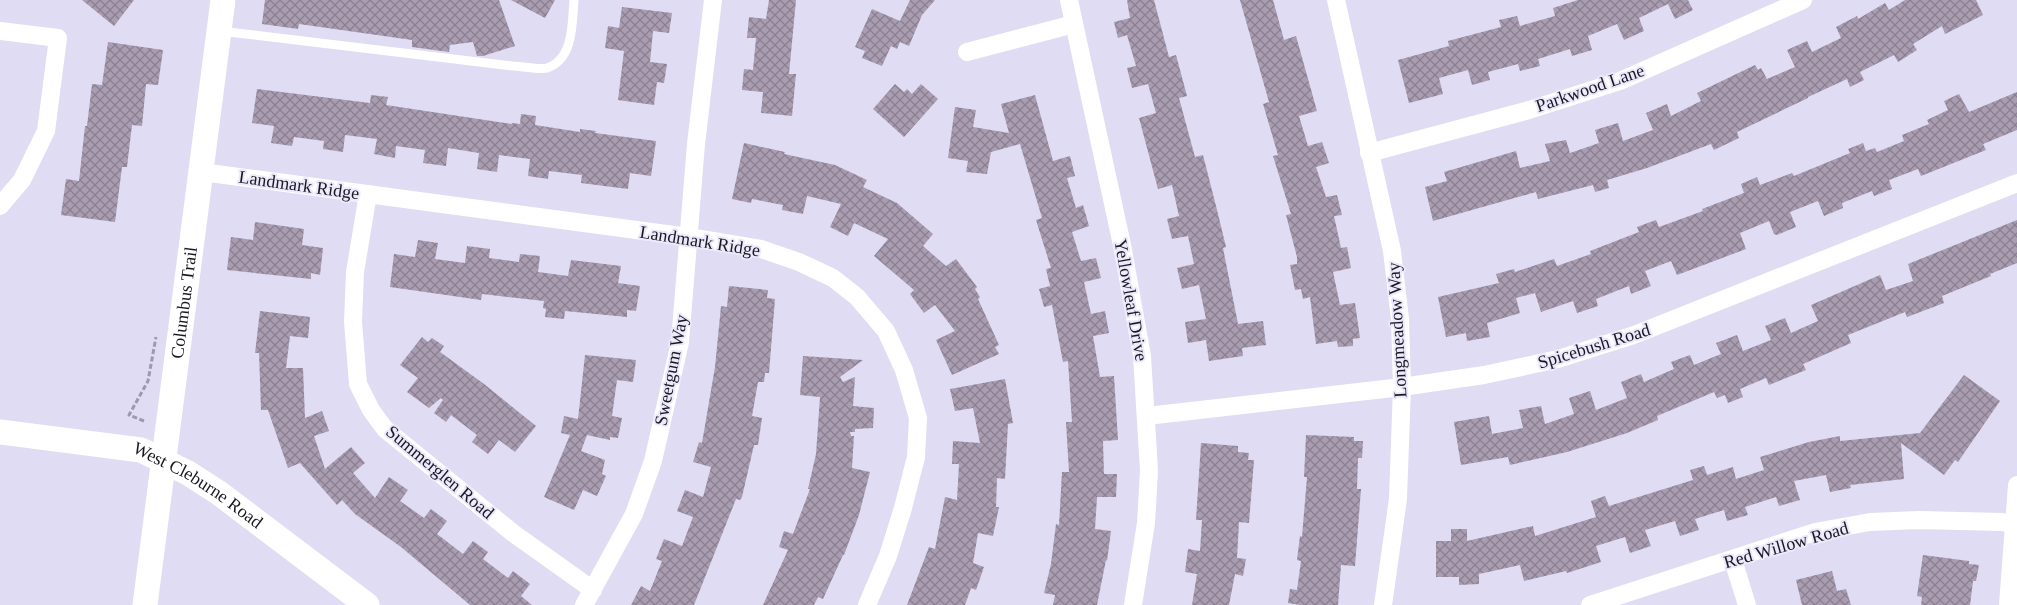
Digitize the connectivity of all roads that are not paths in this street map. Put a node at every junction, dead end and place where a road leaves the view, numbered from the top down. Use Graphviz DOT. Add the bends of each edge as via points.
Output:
graph roads {
  1 [pos="223,0"];
  2 [pos="574,0"];
  3 [pos="713,0"];
  4 [pos="1069,0"];
  5 [pos="1336,0"];
  6 [pos="1803,0"];
  7 [pos="1074,24"];
  8 [pos="0,31"];
  9 [pos="219,31"];
  10 [pos="967,52"];
  11 [pos="1369,153"];
  12 [pos="202,172"];
  13 [pos="2017,184"];
  14 [pos="368,194"];
  15 [pos="0,206"];
  16 [pos="689,237"];
  17 [pos="1402,387"];
  18 [pos="1147,416"];
  19 [pos="0,432"];
  20 [pos="163,463"];
  21 [pos="2017,485"];
  22 [pos="2015,525"];
  23 [pos="1733,560"];
  24 [pos="589,598"];
  25 [pos="145,605"];
  26 [pos="367,605"];
  27 [pos="866,605"];
  28 [pos="1133,605"];
  29 [pos="1383,605"];
  30 [pos="1590,605"];
  31 [pos="1747,605"];
  32 [pos="2008,605"];
  1 -- 9 [label="street, Columbus Trail"];
  2 -- 9 [label="lane" via="570,41 562,58 546,68"];
  3 -- 16 [label="street, Sweetgum Way"];
  4 -- 7 [label="street, Yellowleaf Drive"];
  5 -- 11 [label="street, Longmeadow Way"];
  6 -- 11 [label="street, Parkwood Lane" via="1620,81 1529,110"];
  7 -- 10 [label="street"];
  7 -- 18 [label="street, Yellowleaf Drive" via="1124,254 1142,356"];
  8 -- 15 [label="street" via="58,38 46,131 22,180"];
  9 -- 12 [label="street, Columbus Trail"];
  11 -- 17 [label="street, Longmeadow Way" via="1392,251 1400,318"];
  12 -- 14 [label="street, Landmark Ridge"];
  12 -- 20 [label="street, Columbus Trail"];
  13 -- 17 [label="street, Spicebush Road" via="1634,335 1558,359 1484,375"];
  14 -- 16 [label="street, Landmark Ridge"];
  14 -- 24 [label="street, Summerglen Road" via="356,272 353,322 358,384 371,410 386,429"];
  16 -- 24 [label="street, Sweetgum Way" via="680,342 653,461 634,514"];
  16 -- 27 [label="street, Landmark Ridge" via="761,249 833,278 857,297 886,331 904,370 918,418 916,457 888,556"];
  17 -- 18 [label="street, Spicebush Road"];
  17 -- 29 [label="street, Longmeadow Way" via="1398,499"];
  18 -- 28 [label="street, Yellowleaf Drive" via="1149,471 1146,523"];
  19 -- 20 [label="street, West Cleburne Road" via="140,450"];
  20 -- 25 [label="street, Columbus Trail"];
  20 -- 26 [label="street, West Cleburne Road" via="188,473 219,493"];
  21 -- 22 [label="street"];
  22 -- 23 [label="street, Red Willow Road" via="1919,520 1870,522 1815,532"];
  22 -- 32 [label="street"];
  23 -- 30 [label="street, Red Willow Road"];
  23 -- 31 [label="street"];
}
